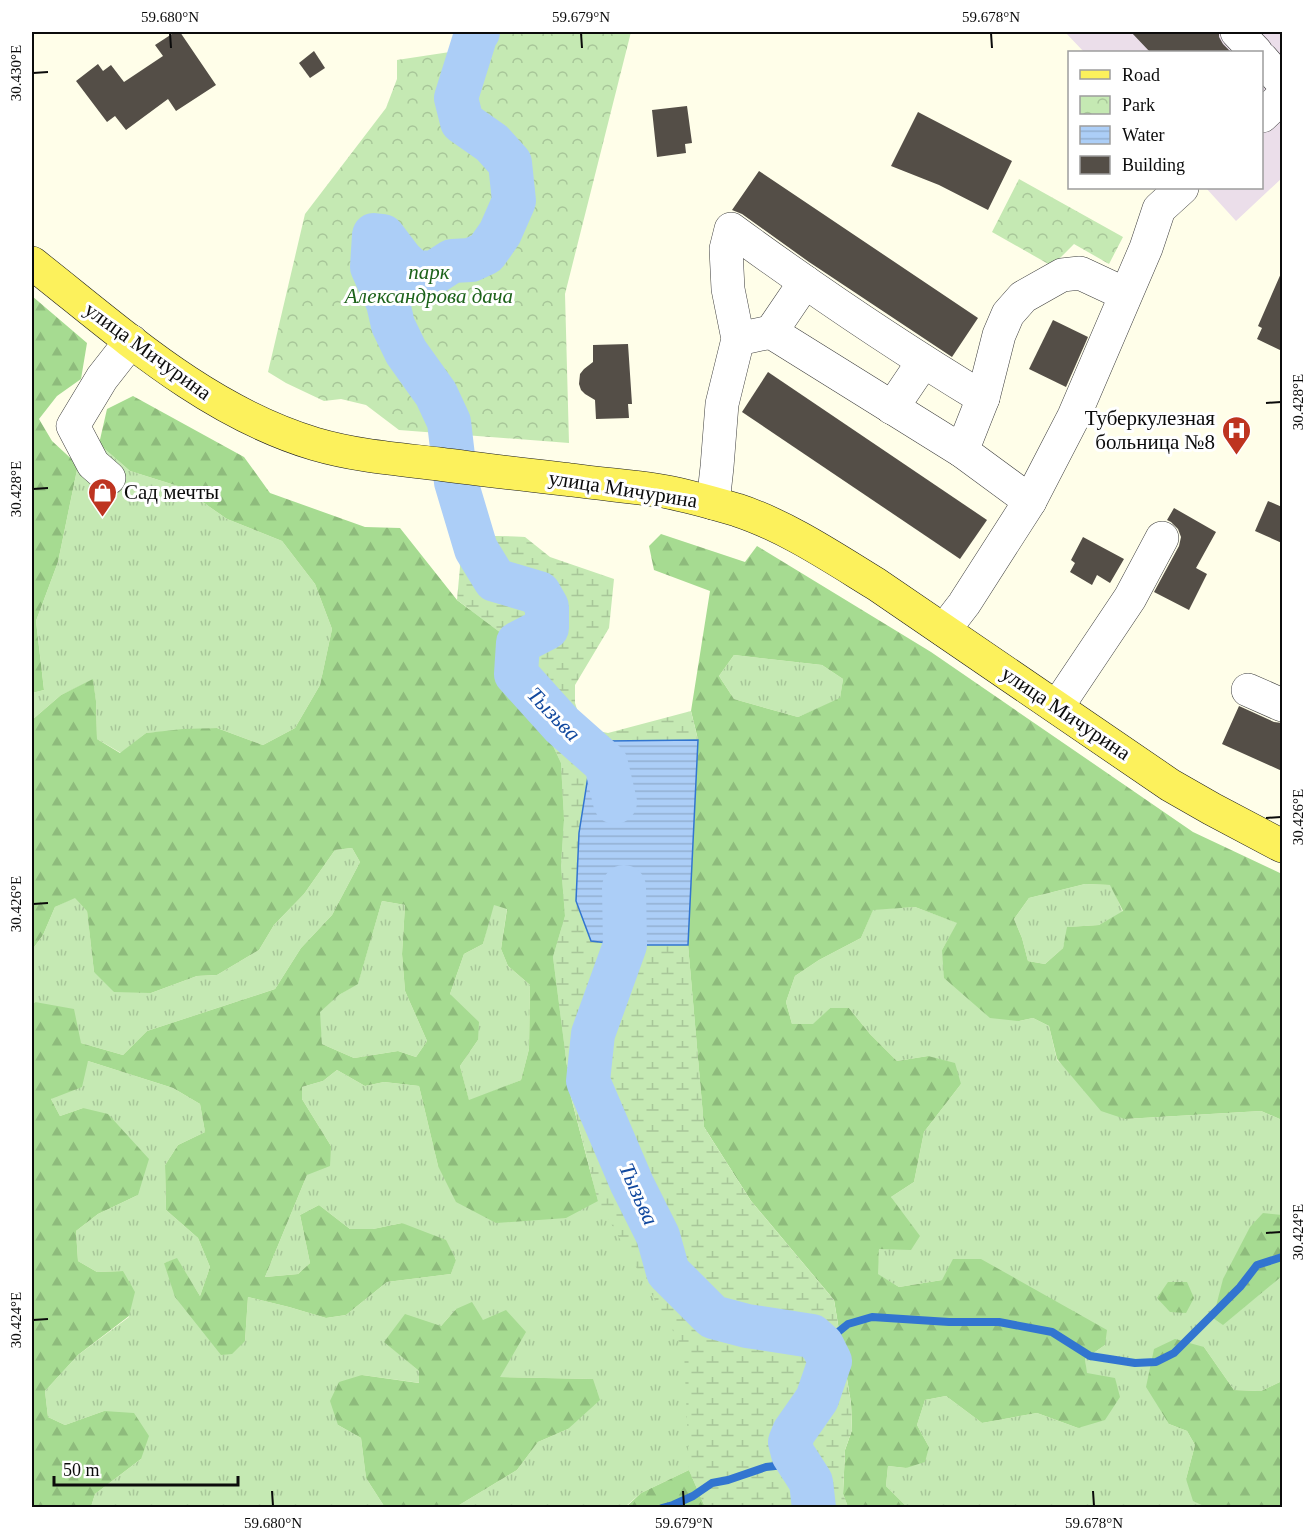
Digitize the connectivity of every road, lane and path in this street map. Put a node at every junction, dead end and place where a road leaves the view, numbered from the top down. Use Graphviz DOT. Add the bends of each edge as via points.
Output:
graph roads {
  1 [pos="1237,32"];
  2 [pos="1255,51"];
  3 [pos="1263,60"];
  4 [pos="1282,82"];
  5 [pos="1282,97"];
  6 [pos="1263,115"];
  7 [pos="1181,189"];
  8 [pos="32,263"];
  9 [pos="805,282"];
  10 [pos="1125,294"];
  11 [pos="771,332"];
  12 [pos="738,339"];
  13 [pos="131,341"];
  14 [pos="923,362"];
  15 [pos="983,398"];
  16 [pos="892,408"];
  17 [pos="962,451"];
  18 [pos="109,478"];
  19 [pos="1030,501"];
  20 [pos="713,503"];
  21 [pos="1162,538"];
  22 [pos="945,630"];
  23 [pos="1248,690"];
  24 [pos="1282,705"];
  25 [pos="1057,707"];
  26 [pos="1282,846"];
  1 -- 2 [label="lane"];
  3 -- 4 [label="lane"];
  5 -- 6 [label="lane"];
  7 -- 10 [label="lane" via="1159,209"];
  8 -- 13 [label="main road, улица Мичурина"];
  9 -- 11 [label="lane"];
  9 -- 12 [label="lane" via="731,229 726,249 728,289"];
  9 -- 14 [label="lane"];
  10 -- 15 [label="lane" via="1080,273 1062,275 1023,297 1008,314 999,334"];
  10 -- 19 [label="lane" via="1074,416"];
  11 -- 12 [label="lane"];
  11 -- 16 [label="lane"];
  12 -- 20 [label="lane" via="722,404"];
  13 -- 18 [label="lane" via="102,378 74,426 93,464"];
  13 -- 20 [label="main road, улица Мичурина" via="201,392 284,434 317,444 365,456 655,490"];
  14 -- 15 [label="lane"];
  14 -- 16 [label="lane"];
  15 -- 17 [label="lane"];
  16 -- 17 [label="lane"];
  17 -- 19 [label="lane"];
  19 -- 22 [label="lane"];
  20 -- 22 [label="main road, улица Мичурина" via="764,521 818,549"];
  21 -- 25 [label="lane" via="1130,598"];
  22 -- 25 [label="main road, улица Мичурина"];
  23 -- 24 [label="lane"];
  25 -- 26 [label="main road, улица Мичурина" via="1170,785"];
}
